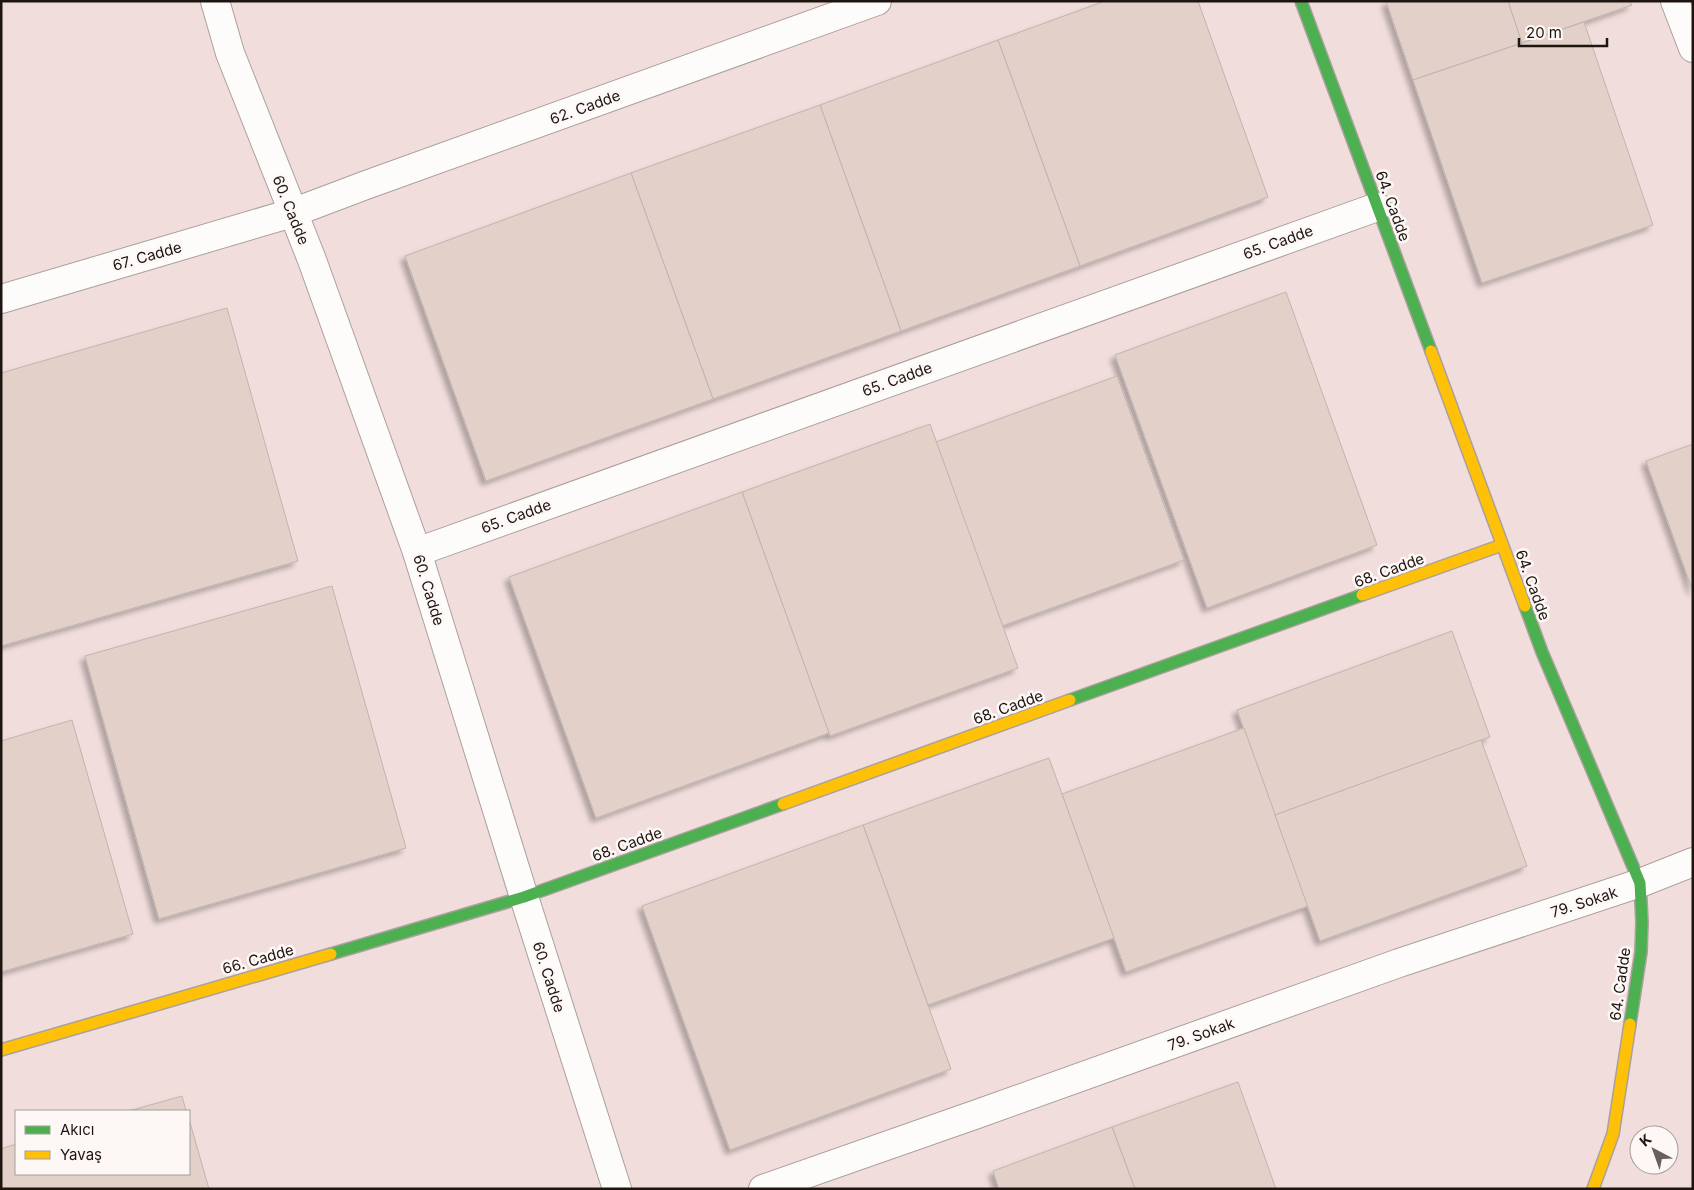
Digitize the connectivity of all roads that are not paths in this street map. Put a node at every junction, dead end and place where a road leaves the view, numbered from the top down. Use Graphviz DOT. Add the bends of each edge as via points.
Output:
graph roads {
  1 [pos="214,1"];
  2 [pos="877,1"];
  3 [pos="1301,1"];
  4 [pos="1675,1"];
  5 [pos="1693,48"];
  6 [pos="1377,207"];
  7 [pos="292,213"];
  8 [pos="1,299"];
  9 [pos="1502,545"];
  10 [pos="417,552"];
  11 [pos="1693,862"];
  12 [pos="1640,883"];
  13 [pos="524,897"];
  14 [pos="1,1050"];
  15 [pos="617,1189"];
  16 [pos="762,1189"];
  17 [pos="1593,1189"];
  1 -- 7 [label="street, 60. Cadde" via="230,53"];
  2 -- 7 [label="street, 62. Cadde"];
  3 -- 6 [label="street, 64. Cadde"];
  4 -- 5 [label="street"];
  6 -- 9 [label="street, 64. Cadde"];
  6 -- 10 [label="street, 65. Cadde"];
  7 -- 8 [label="street, 67. Cadde"];
  7 -- 10 [label="street, 60. Cadde" via="312,260"];
  9 -- 12 [label="street, 64. Cadde" via="1542,652"];
  9 -- 13 [label="street, 68. Cadde"];
  10 -- 13 [label="street, 60. Cadde"];
  11 -- 12 [label="street, 79. Sokak"];
  12 -- 16 [label="street, 79. Sokak" via="1399,963"];
  12 -- 17 [label="street, 64. Cadde" via="1641,952 1628,1038 1613,1134"];
  13 -- 14 [label="street, 66. Cadde"];
  13 -- 15 [label="street, 60. Cadde"];
}
